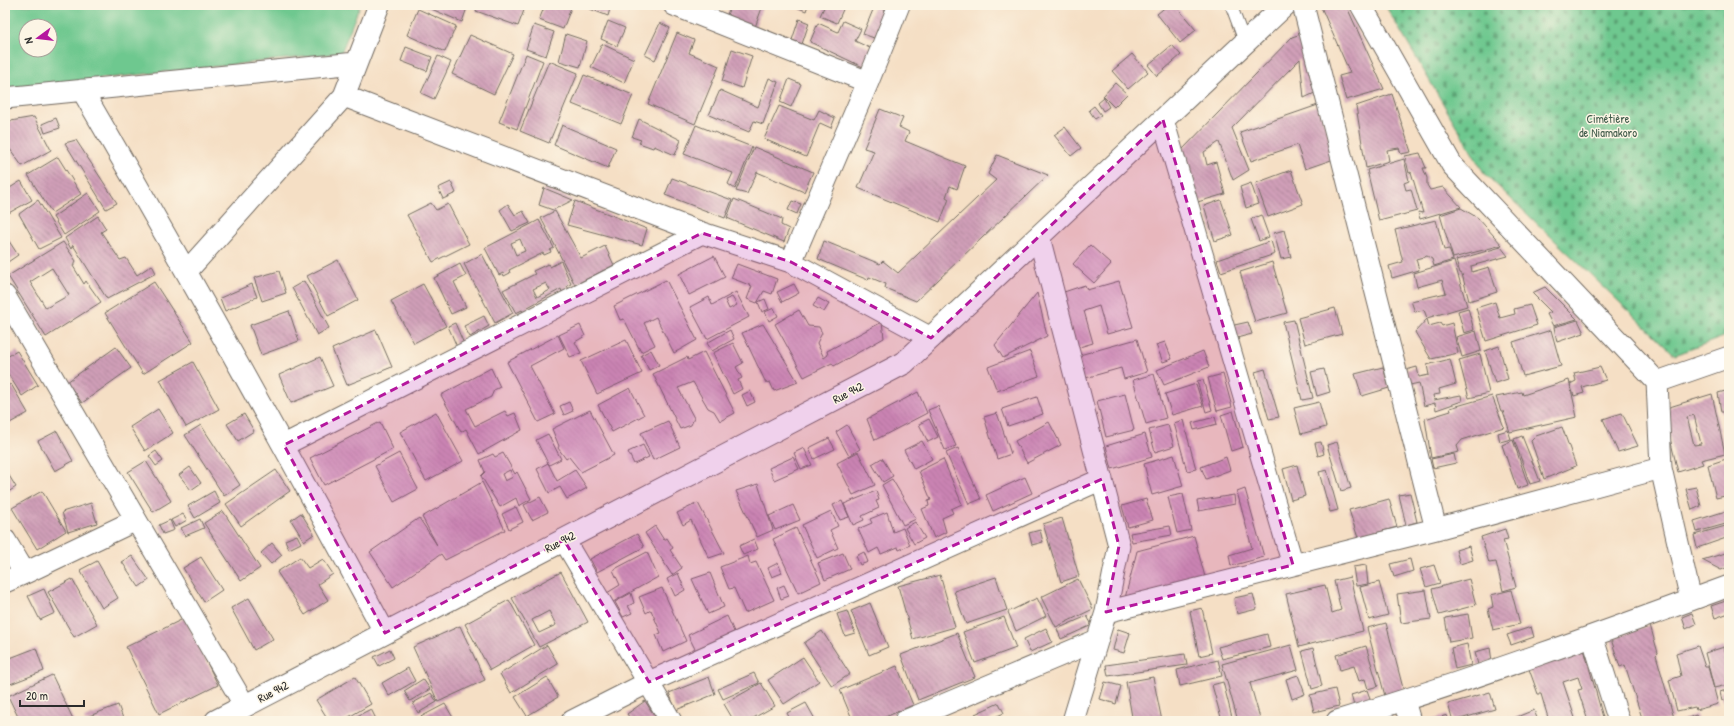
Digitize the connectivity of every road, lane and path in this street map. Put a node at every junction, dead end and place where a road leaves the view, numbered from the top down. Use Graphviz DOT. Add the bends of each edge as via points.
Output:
graph roads {
  1 [pos="379,5"];
  2 [pos="674,5"];
  3 [pos="899,5"];
  4 [pos="1231,5"];
  5 [pos="1285,5"];
  6 [pos="1303,5"];
  7 [pos="1361,5"];
  8 [pos="1245,43"];
  9 [pos="356,63"];
  10 [pos="868,82"];
  11 [pos="82,90"];
  12 [pos="344,96"];
  13 [pos="5,98"];
  14 [pos="1163,120"];
  15 [pos="702,232"];
  16 [pos="1039,237"];
  17 [pos="791,262"];
  18 [pos="187,271"];
  19 [pos="5,296"];
  20 [pos="931,338"];
  21 [pos="1729,357"];
  22 [pos="1656,382"];
  23 [pos="284,445"];
  24 [pos="1661,468"];
  25 [pos="1102,479"];
  26 [pos="136,520"];
  27 [pos="1436,529"];
  28 [pos="5,540"];
  29 [pos="564,540"];
  30 [pos="1293,565"];
  31 [pos="25,573"];
  32 [pos="5,582"];
  33 [pos="1729,586"];
  34 [pos="1691,600"];
  35 [pos="1106,612"];
  36 [pos="385,633"];
  37 [pos="1592,636"];
  38 [pos="1097,640"];
  39 [pos="649,682"];
  40 [pos="1404,701"];
  41 [pos="245,706"];
  42 [pos="216,721"];
  43 [pos="572,721"];
  44 [pos="671,721"];
  45 [pos="905,721"];
  46 [pos="1073,721"];
  47 [pos="1337,721"];
  48 [pos="1410,721"];
  49 [pos="1619,721"];
  1 -- 9 [label="street"];
  2 -- 10 [label="street"];
  3 -- 10 [label="street"];
  4 -- 8 [label="lane"];
  5 -- 8 [label="street, Rue 942"];
  6 -- 27 [label="street"];
  7 -- 22 [label="street" via="1452,165"];
  8 -- 14 [label="street, Rue 942"];
  9 -- 11 [label="street"];
  9 -- 12 [label="street"];
  10 -- 17 [label="street"];
  11 -- 13 [label="street"];
  11 -- 18 [label="street"];
  12 -- 15 [label="street"];
  12 -- 18 [label="street"];
  14 -- 16 [label="street, Rue 942"];
  14 -- 30 [label="street"];
  15 -- 17 [label="street"];
  15 -- 23 [label="street"];
  16 -- 20 [label="street, Rue 942"];
  16 -- 25 [label="street"];
  17 -- 20 [label="street"];
  18 -- 23 [label="street"];
  19 -- 26 [label="street"];
  20 -- 29 [label="street, Rue 942" via="904,363"];
  21 -- 22 [label="street"];
  22 -- 24 [label="street"];
  23 -- 36 [label="street"];
  24 -- 27 [label="street"];
  24 -- 34 [label="street"];
  25 -- 35 [label="street" via="1119,546"];
  25 -- 39 [label="street"];
  26 -- 31 [label="street"];
  26 -- 41 [label="street"];
  27 -- 30 [label="street"];
  28 -- 31 [label="street"];
  29 -- 36 [label="street, Rue 942"];
  29 -- 39 [label="street"];
  30 -- 35 [label="street"];
  31 -- 32 [label="street"];
  33 -- 34 [label="street"];
  34 -- 37 [label="street"];
  35 -- 38 [label="street"];
  36 -- 41 [label="street, Rue 942"];
  37 -- 40 [label="street"];
  37 -- 49 [label="street"];
  38 -- 45 [label="street"];
  38 -- 46 [label="street"];
  39 -- 43 [label="street"];
  39 -- 44 [label="street"];
  40 -- 47 [label="street"];
  40 -- 48 [label="street"];
  41 -- 42 [label="street, Rue 942"];
}
